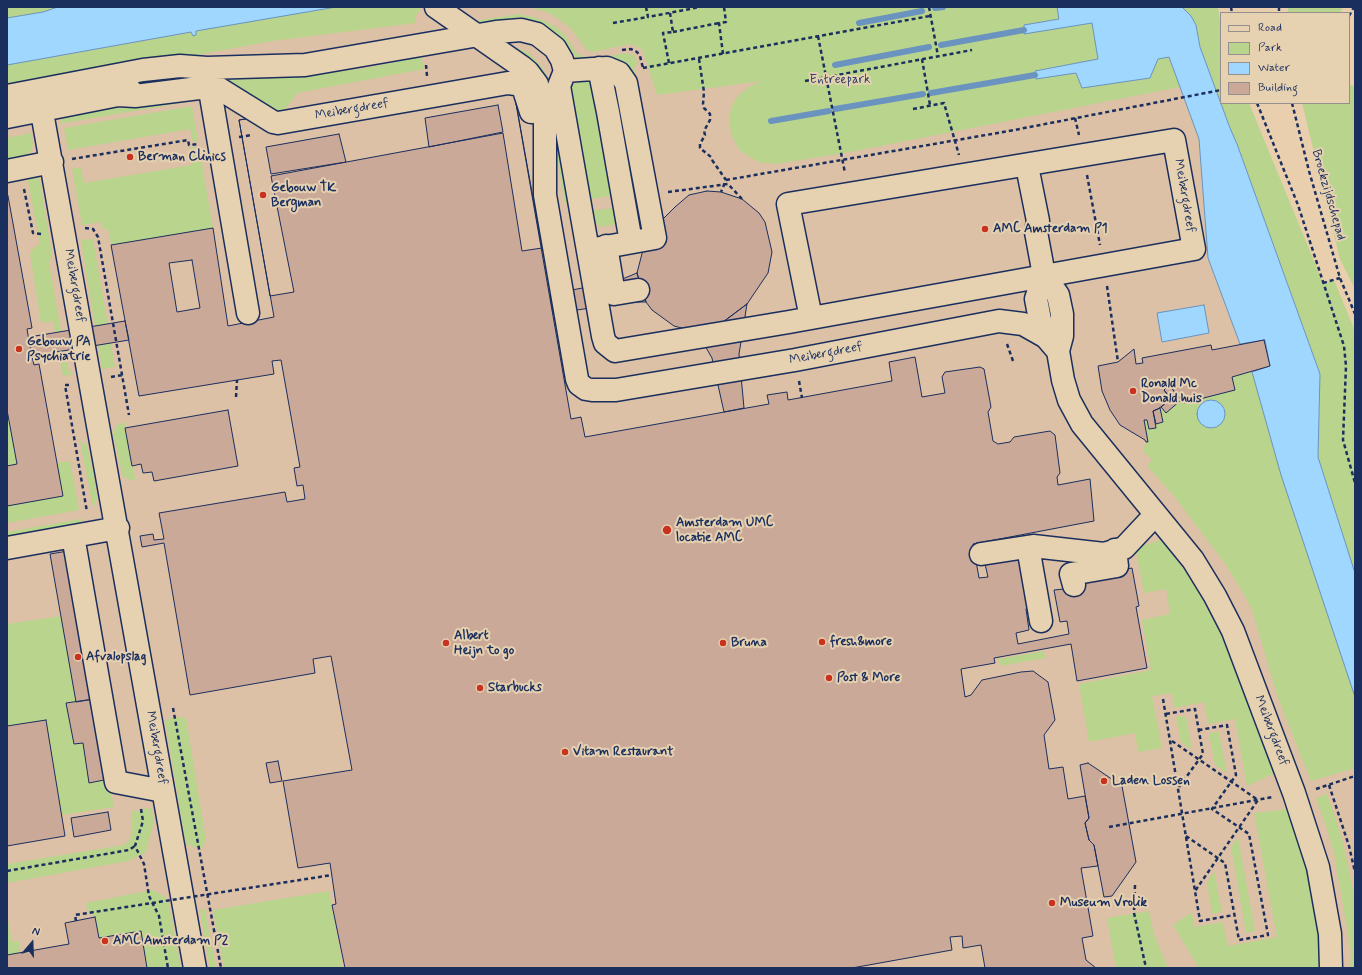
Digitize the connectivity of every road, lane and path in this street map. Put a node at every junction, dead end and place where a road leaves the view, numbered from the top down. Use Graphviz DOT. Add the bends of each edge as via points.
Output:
graph roads {
  1 [pos="436,7"];
  2 [pos="646,7"];
  3 [pos="700,7"];
  4 [pos="724,7"];
  5 [pos="928,7"];
  6 [pos="670,13"];
  7 [pos="648,16"];
  8 [pos="930,16"];
  9 [pos="613,23"];
  10 [pos="719,23"];
  11 [pos="673,32"];
  12 [pos="476,36"];
  13 [pos="818,36"];
  14 [pos="972,50"];
  15 [pos="723,54"];
  16 [pos="938,56"];
  17 [pos="699,58"];
  18 [pos="922,59"];
  19 [pos="669,63"];
  20 [pos="565,71"];
  21 [pos="642,74"];
  22 [pos="208,77"];
  23 [pos="826,77"];
  24 [pos="805,81"];
  25 [pos="38,90"];
  26 [pos="1220,90"];
  27 [pos="7,96"];
  28 [pos="1257,104"];
  29 [pos="1292,104"];
  30 [pos="930,105"];
  31 [pos="913,109"];
  32 [pos="42,111"];
  33 [pos="7,117"];
  34 [pos="1075,118"];
  35 [pos="188,140"];
  36 [pos="545,156"];
  37 [pos="1083,156"];
  38 [pos="52,162"];
  39 [pos="1027,166"];
  40 [pos="14,170"];
  41 [pos="964,175"];
  42 [pos="726,180"];
  43 [pos="721,192"];
  44 [pos="664,193"];
  45 [pos="849,194"];
  46 [pos="742,199"];
  47 [pos="88,228"];
  48 [pos="33,233"];
  49 [pos="598,248"];
  50 [pos="1104,264"];
  51 [pos="1044,275"];
  52 [pos="1340,278"];
  53 [pos="1323,283"];
  54 [pos="638,290"];
  55 [pos="248,313"];
  56 [pos="1355,314"];
  57 [pos="811,318"];
  58 [pos="1052,344"];
  59 [pos="1118,362"];
  60 [pos="237,380"];
  61 [pos="603,390"];
  62 [pos="236,397"];
  63 [pos="130,415"];
  64 [pos="1355,484"];
  65 [pos="1156,516"];
  66 [pos="118,528"];
  67 [pos="73,536"];
  68 [pos="1028,547"];
  69 [pos="7,548"];
  70 [pos="1115,550"];
  71 [pos="981,554"];
  72 [pos="1074,585"];
  73 [pos="1041,621"];
  74 [pos="1163,699"];
  75 [pos="173,708"];
  76 [pos="1166,714"];
  77 [pos="1199,730"];
  78 [pos="1171,741"];
  79 [pos="1199,760"];
  80 [pos="1355,776"];
  81 [pos="1231,782"];
  82 [pos="1329,785"];
  83 [pos="1179,787"];
  84 [pos="163,791"];
  85 [pos="1294,793"];
  86 [pos="1258,800"];
  87 [pos="1212,809"];
  88 [pos="1183,814"];
  89 [pos="1240,826"];
  90 [pos="1109,827"];
  91 [pos="1186,836"];
  92 [pos="136,846"];
  93 [pos="1218,858"];
  94 [pos="7,870"];
  95 [pos="1355,872"];
  96 [pos="332,875"];
  97 [pos="1135,885"];
  98 [pos="1194,891"];
  99 [pos="1234,915"];
  100 [pos="76,921"];
  101 [pos="195,968"];
  102 [pos="221,968"];
  103 [pos="1146,968"];
  104 [pos="1331,968"];
  1 -- 12 [label="street, Meibergdreef"];
  2 -- 7 [label="path"];
  3 -- 6 [label="path"];
  4 -- 10 [label="path" via="726,22"];
  5 -- 8 [label="path"];
  6 -- 7 [label="path"];
  6 -- 11 [label="path"];
  7 -- 9 [label="path"];
  8 -- 13 [label="path"];
  8 -- 16 [label="path"];
  10 -- 11 [label="path"];
  10 -- 15 [label="path"];
  11 -- 19 [label="path" via="663,33"];
  12 -- 20 [label="street, Meibergdreef" via="521,30 537,34 555,48"];
  12 -- 22 [label="street, Meibergdreef" via="312,64"];
  12 -- 36 [label="street, Meibergdreef" via="522,67 533,78 539,90 545,123"];
  13 -- 15 [label="path"];
  13 -- 23 [label="path"];
  14 -- 16 [label="path"];
  15 -- 17 [label="path"];
  16 -- 18 [label="path"];
  17 -- 19 [label="path"];
  17 -- 42 [label="path, bridge" via="704,108 710,114 700,148 711,157"];
  18 -- 23 [label="path"];
  18 -- 30 [label="path"];
  19 -- 21 [label="path" via="643,68"];
  20 -- 49 [label="street, Meibergdreef" via="559,86"];
  20 -- 49 [label="street" via="599,68 608,112 631,242"];
  22 -- 25 [label="street, Meibergdreef" via="180,66 143,70"];
  22 -- 32 [label="street, Meibergdreef" via="174,80"];
  22 -- 36 [label="street, Meibergdreef" via="220,88 278,123 500,83 516,84 524,90"];
  22 -- 55 [label="street"];
  23 -- 24 [label="path"];
  23 -- 45 [label="path"];
  25 -- 27 [label="street, Meibergdreef"];
  25 -- 32 [label="street, Meibergdreef"];
  26 -- 34 [label="path"];
  28 -- 53 [label="path" via="1298,205"];
  29 -- 52 [label="path, Broekzijdschepad"];
  30 -- 31 [label="path"];
  30 -- 41 [label="path" via="944,103"];
  32 -- 33 [label="street, Meibergdreef"];
  32 -- 38 [label="street, Meibergdreef"];
  34 -- 37 [label="path"];
  34 -- 42 [label="path, bridge"];
  35 -- 38 [label="path"];
  36 -- 61 [label="street, Meibergdreef" via="562,211 592,380"];
  36 -- 61 [label="street, Meibergdreef" via="545,195 563,333 579,384 592,390"];
  37 -- 39 [label="street, Meibergdreef"];
  37 -- 50 [label="path"];
  37 -- 50 [label="street, Meibergdreef" via="1174,140 1194,249"];
  38 -- 40 [label="street"];
  38 -- 66 [label="street, Meibergdreef"];
  39 -- 41 [label="street, Meibergdreef"];
  39 -- 51 [label="street, Meibergdreef" via="1038,221 1036,232"];
  40 -- 48 [label="path"];
  41 -- 45 [label="street, Meibergdreef"];
  42 -- 43 [label="path, bridge"];
  44 -- 46 [label="path" via="728,184"];
  45 -- 57 [label="street, Meibergdreef" via="788,204"];
  47 -- 63 [label="path" via="97,232"];
  49 -- 54 [label="street" via="614,294"];
  49 -- 57 [label="street, Meibergdreef" via="603,336 605,343 615,351"];
  50 -- 51 [label="street, Meibergdreef"];
  50 -- 59 [label="path"];
  51 -- 57 [label="street, Meibergdreef"];
  51 -- 58 [label="street, Meibergdreef" via="1058,295 1062,314 1062,336"];
  52 -- 53 [label="path"];
  52 -- 56 [label="path, Broekzijdschepad"];
  53 -- 64 [label="path" via="1344,346 1346,366 1343,440"];
  58 -- 61 [label="street, Meibergdreef" via="1023,324 999,321 795,360 616,390"];
  58 -- 65 [label="street, Meibergdreef" via="1067,394 1082,424"];
  60 -- 62 [label="path"];
  65 -- 70 [label="street" via="1124,548"];
  65 -- 85 [label="street, Meibergdreef" via="1193,560 1233,631"];
  66 -- 67 [label="street"];
  66 -- 84 [label="street, Meibergdreef"];
  67 -- 69 [label="street"];
  67 -- 84 [label="street" via="116,782"];
  68 -- 70 [label="street" via="1104,554"];
  68 -- 71 [label="street"];
  68 -- 73 [label="street"];
  70 -- 72 [label="street" via="1117,566 1071,574"];
  74 -- 76 [label="path"];
  75 -- 102 [label="path"];
  76 -- 77 [label="path" via="1195,709"];
  76 -- 78 [label="path"];
  77 -- 79 [label="path" via="1203,754"];
  77 -- 81 [label="path" via="1227,725 1236,775"];
  78 -- 79 [label="path"];
  78 -- 83 [label="path"];
  79 -- 81 [label="path"];
  79 -- 83 [label="path"];
  80 -- 82 [label="path"];
  81 -- 86 [label="path"];
  81 -- 87 [label="path"];
  82 -- 85 [label="path"];
  82 -- 95 [label="path"];
  83 -- 88 [label="path"];
  84 -- 101 [label="street, Meibergdreef"];
  85 -- 104 [label="street, Meibergdreef" via="1318,867 1330,934"];
  86 -- 87 [label="path"];
  86 -- 89 [label="path"];
  87 -- 88 [label="path"];
  87 -- 89 [label="path"];
  88 -- 90 [label="path"];
  88 -- 91 [label="path"];
  89 -- 93 [label="path"];
  89 -- 99 [label="path" via="1249,834 1268,935 1239,940"];
  91 -- 93 [label="path"];
  91 -- 98 [label="path"];
  92 -- 94 [label="path" via="129,850"];
  93 -- 98 [label="path"];
  93 -- 99 [label="path" via="1225,863"];
  96 -- 100 [label="path, bridge" via="75,915"];
  97 -- 103 [label="path" via="1134,913"];
  98 -- 99 [label="path" via="1200,921"];
}
